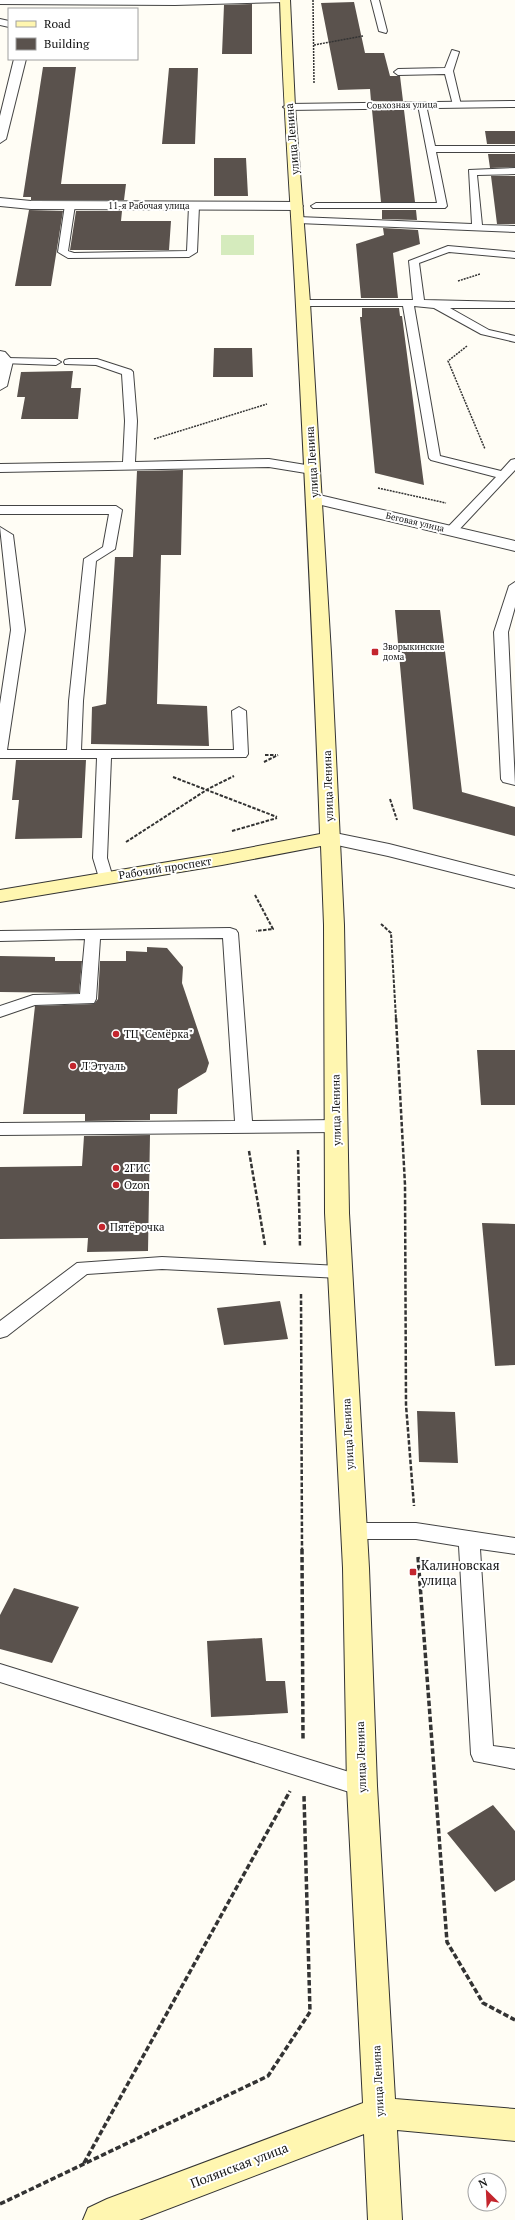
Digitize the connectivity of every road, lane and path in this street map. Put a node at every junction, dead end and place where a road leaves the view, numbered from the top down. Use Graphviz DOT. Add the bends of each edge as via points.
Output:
graph roads {
  1 [pos="285,0"];
  2 [pos="313,0"];
  3 [pos="375,0"];
  4 [pos="0,2"];
  5 [pos="383,31"];
  6 [pos="314,45"];
  7 [pos="455,52"];
  8 [pos="20,60"];
  9 [pos="398,72"];
  10 [pos="449,72"];
  11 [pos="314,90"];
  12 [pos="456,104"];
  13 [pos="515,104"];
  14 [pos="422,105"];
  15 [pos="289,107"];
  16 [pos="0,139"];
  17 [pos="431,149"];
  18 [pos="515,149"];
  19 [pos="515,171"];
  20 [pos="0,202"];
  21 [pos="70,205"];
  22 [pos="194,206"];
  23 [pos="316,206"];
  24 [pos="442,206"];
  25 [pos="298,213"];
  26 [pos="446,226"];
  27 [pos="477,228"];
  28 [pos="515,229"];
  29 [pos="515,255"];
  30 [pos="485,273"];
  31 [pos="415,300"];
  32 [pos="303,303"];
  33 [pos="437,305"];
  34 [pos="515,305"];
  35 [pos="485,332"];
  36 [pos="515,338"];
  37 [pos="3,358"];
  38 [pos="56,362"];
  39 [pos="69,362"];
  40 [pos="0,386"];
  41 [pos="267,404"];
  42 [pos="129,446"];
  43 [pos="515,463"];
  44 [pos="130,465"];
  45 [pos="0,468"];
  46 [pos="312,470"];
  47 [pos="503,476"];
  48 [pos="315,499"];
  49 [pos="0,510"];
  50 [pos="0,531"];
  51 [pos="451,531"];
  52 [pos="515,546"];
  53 [pos="515,586"];
  54 [pos="510,615"];
  55 [pos="239,711"];
  56 [pos="0,749"];
  57 [pos="74,753"];
  58 [pos="0,754"];
  59 [pos="104,754"];
  60 [pos="278,755"];
  61 [pos="257,765"];
  62 [pos="236,775"];
  63 [pos="171,776"];
  64 [pos="515,781"];
  65 [pos="208,789"];
  66 [pos="390,798"];
  67 [pos="277,818"];
  68 [pos="397,820"];
  69 [pos="330,838"];
  70 [pos="100,858"];
  71 [pos="105,878"];
  72 [pos="515,882"];
  73 [pos="255,895"];
  74 [pos="0,896"];
  75 [pos="381,924"];
  76 [pos="273,929"];
  77 [pos="93,934"];
  78 [pos="0,936"];
  79 [pos="0,1012"];
  80 [pos="336,1126"];
  81 [pos="244,1127"];
  82 [pos="0,1129"];
  83 [pos="268,1269"];
  84 [pos="340,1272"];
  85 [pos="0,1331"];
  86 [pos="353,1531"];
  87 [pos="416,1531"];
  88 [pos="469,1539"];
  89 [pos="515,1546"];
  90 [pos="0,1673"];
  91 [pos="515,1759"];
  92 [pos="303,1768"];
  93 [pos="362,1786"];
  94 [pos="515,2020"];
  95 [pos="380,2113"];
  96 [pos="515,2126"];
  97 [pos="84,2164"];
  98 [pos="100,2220"];
  99 [pos="385,2220"];
  1 -- 4 [label="lane" via="174,3"];
  1 -- 15 [label="main road, улица Ленина"];
  2 -- 6 [label="path"];
  3 -- 5 [label="lane"];
  5 -- 6 [label="path"];
  6 -- 11 [label="path"];
  7 -- 10 [label="lane"];
  8 -- 16 [label="street"];
  9 -- 10 [label="lane"];
  10 -- 12 [label="lane"];
  12 -- 13 [label="street, Совхозная улица"];
  12 -- 14 [label="street, Совхозная улица"];
  14 -- 15 [label="street, Совхозная улица"];
  14 -- 17 [label="lane"];
  15 -- 25 [label="main road, улица Ленина"];
  17 -- 18 [label="lane"];
  17 -- 24 [label="lane"];
  19 -- 27 [label="lane" via="472,172"];
  20 -- 21 [label="street, 11-я Рабочая улица"];
  21 -- 22 [label="street, 11-я Рабочая улица"];
  21 -- 22 [label="lane" via="63,252 72,256 189,254 192,252"];
  22 -- 25 [label="street, 11-я Рабочая улица"];
  23 -- 24 [label="lane"];
  24 -- 26 [label="lane"];
  25 -- 26 [label="lane"];
  25 -- 32 [label="main road, улица Ленина"];
  26 -- 27 [label="lane"];
  27 -- 28 [label="lane"];
  29 -- 31 [label="lane" via="448,249 414,261"];
  30 -- 31 [label="path"];
  31 -- 32 [label="lane"];
  31 -- 33 [label="lane"];
  31 -- 47 [label="lane" via="435,458"];
  32 -- 46 [label="main road, улица Ленина"];
  33 -- 34 [label="lane"];
  33 -- 35 [label="lane"];
  35 -- 36 [label="lane"];
  35 -- 47 [label="path" via="448,361 484,447"];
  37 -- 38 [label="lane"];
  37 -- 40 [label="street"];
  39 -- 42 [label="lane" via="97,362 127,372 131,421"];
  41 -- 42 [label="path"];
  42 -- 44 [label="lane"];
  43 -- 47 [label="lane"];
  44 -- 45 [label="lane"];
  44 -- 46 [label="lane" via="269,463"];
  46 -- 48 [label="main road, улица Ленина"];
  47 -- 51 [label="lane"];
  48 -- 51 [label="street, Беговая улица"];
  48 -- 69 [label="main road, улица Ленина"];
  49 -- 57 [label="lane" via="116,510 109,549 90,559 76,701"];
  50 -- 56 [label="lane" via="7,534 18,630"];
  51 -- 52 [label="street, Беговая улица"];
  53 -- 54 [label="lane"];
  54 -- 64 [label="lane" via="501,632 508,779"];
  55 -- 59 [label="lane" via="241,754"];
  57 -- 58 [label="lane"];
  57 -- 59 [label="lane"];
  59 -- 70 [label="lane"];
  60 -- 61 [label="path"];
  62 -- 65 [label="path"];
  63 -- 65 [label="path"];
  65 -- 67 [label="path"];
  65 -- 70 [label="path"];
  66 -- 68 [label="path"];
  69 -- 71 [label="main road, Рабочий проспект"];
  69 -- 72 [label="street"];
  69 -- 80 [label="main road, улица Ленина" via="334,925"];
  70 -- 71 [label="lane"];
  71 -- 74 [label="main road, Рабочий проспект"];
  73 -- 76 [label="path"];
  75 -- 87 [label="path" via="391,933 406,1185 406,1405"];
  77 -- 78 [label="lane"];
  77 -- 79 [label="lane" via="88,1000 33,1000"];
  77 -- 81 [label="lane" via="230,933"];
  80 -- 81 [label="lane"];
  80 -- 84 [label="main road, улица Ленина"];
  81 -- 82 [label="lane"];
  81 -- 83 [label="path"];
  83 -- 84 [label="lane"];
  83 -- 85 [label="lane" via="162,1263 82,1268"];
  84 -- 86 [label="main road, улица Ленина"];
  86 -- 87 [label="lane"];
  86 -- 93 [label="main road, улица Ленина"];
  87 -- 88 [label="lane"];
  87 -- 94 [label="path" via="447,1942 483,2003"];
  88 -- 89 [label="lane"];
  88 -- 91 [label="lane" via="482,1754"];
  90 -- 92 [label="lane"];
  92 -- 93 [label="lane"];
  92 -- 97 [label="path"];
  93 -- 95 [label="main road, улица Ленина"];
  95 -- 96 [label="main road"];
  95 -- 98 [label="main road, Полянская улица"];
  95 -- 99 [label="main road, улица Ленина"];
}
